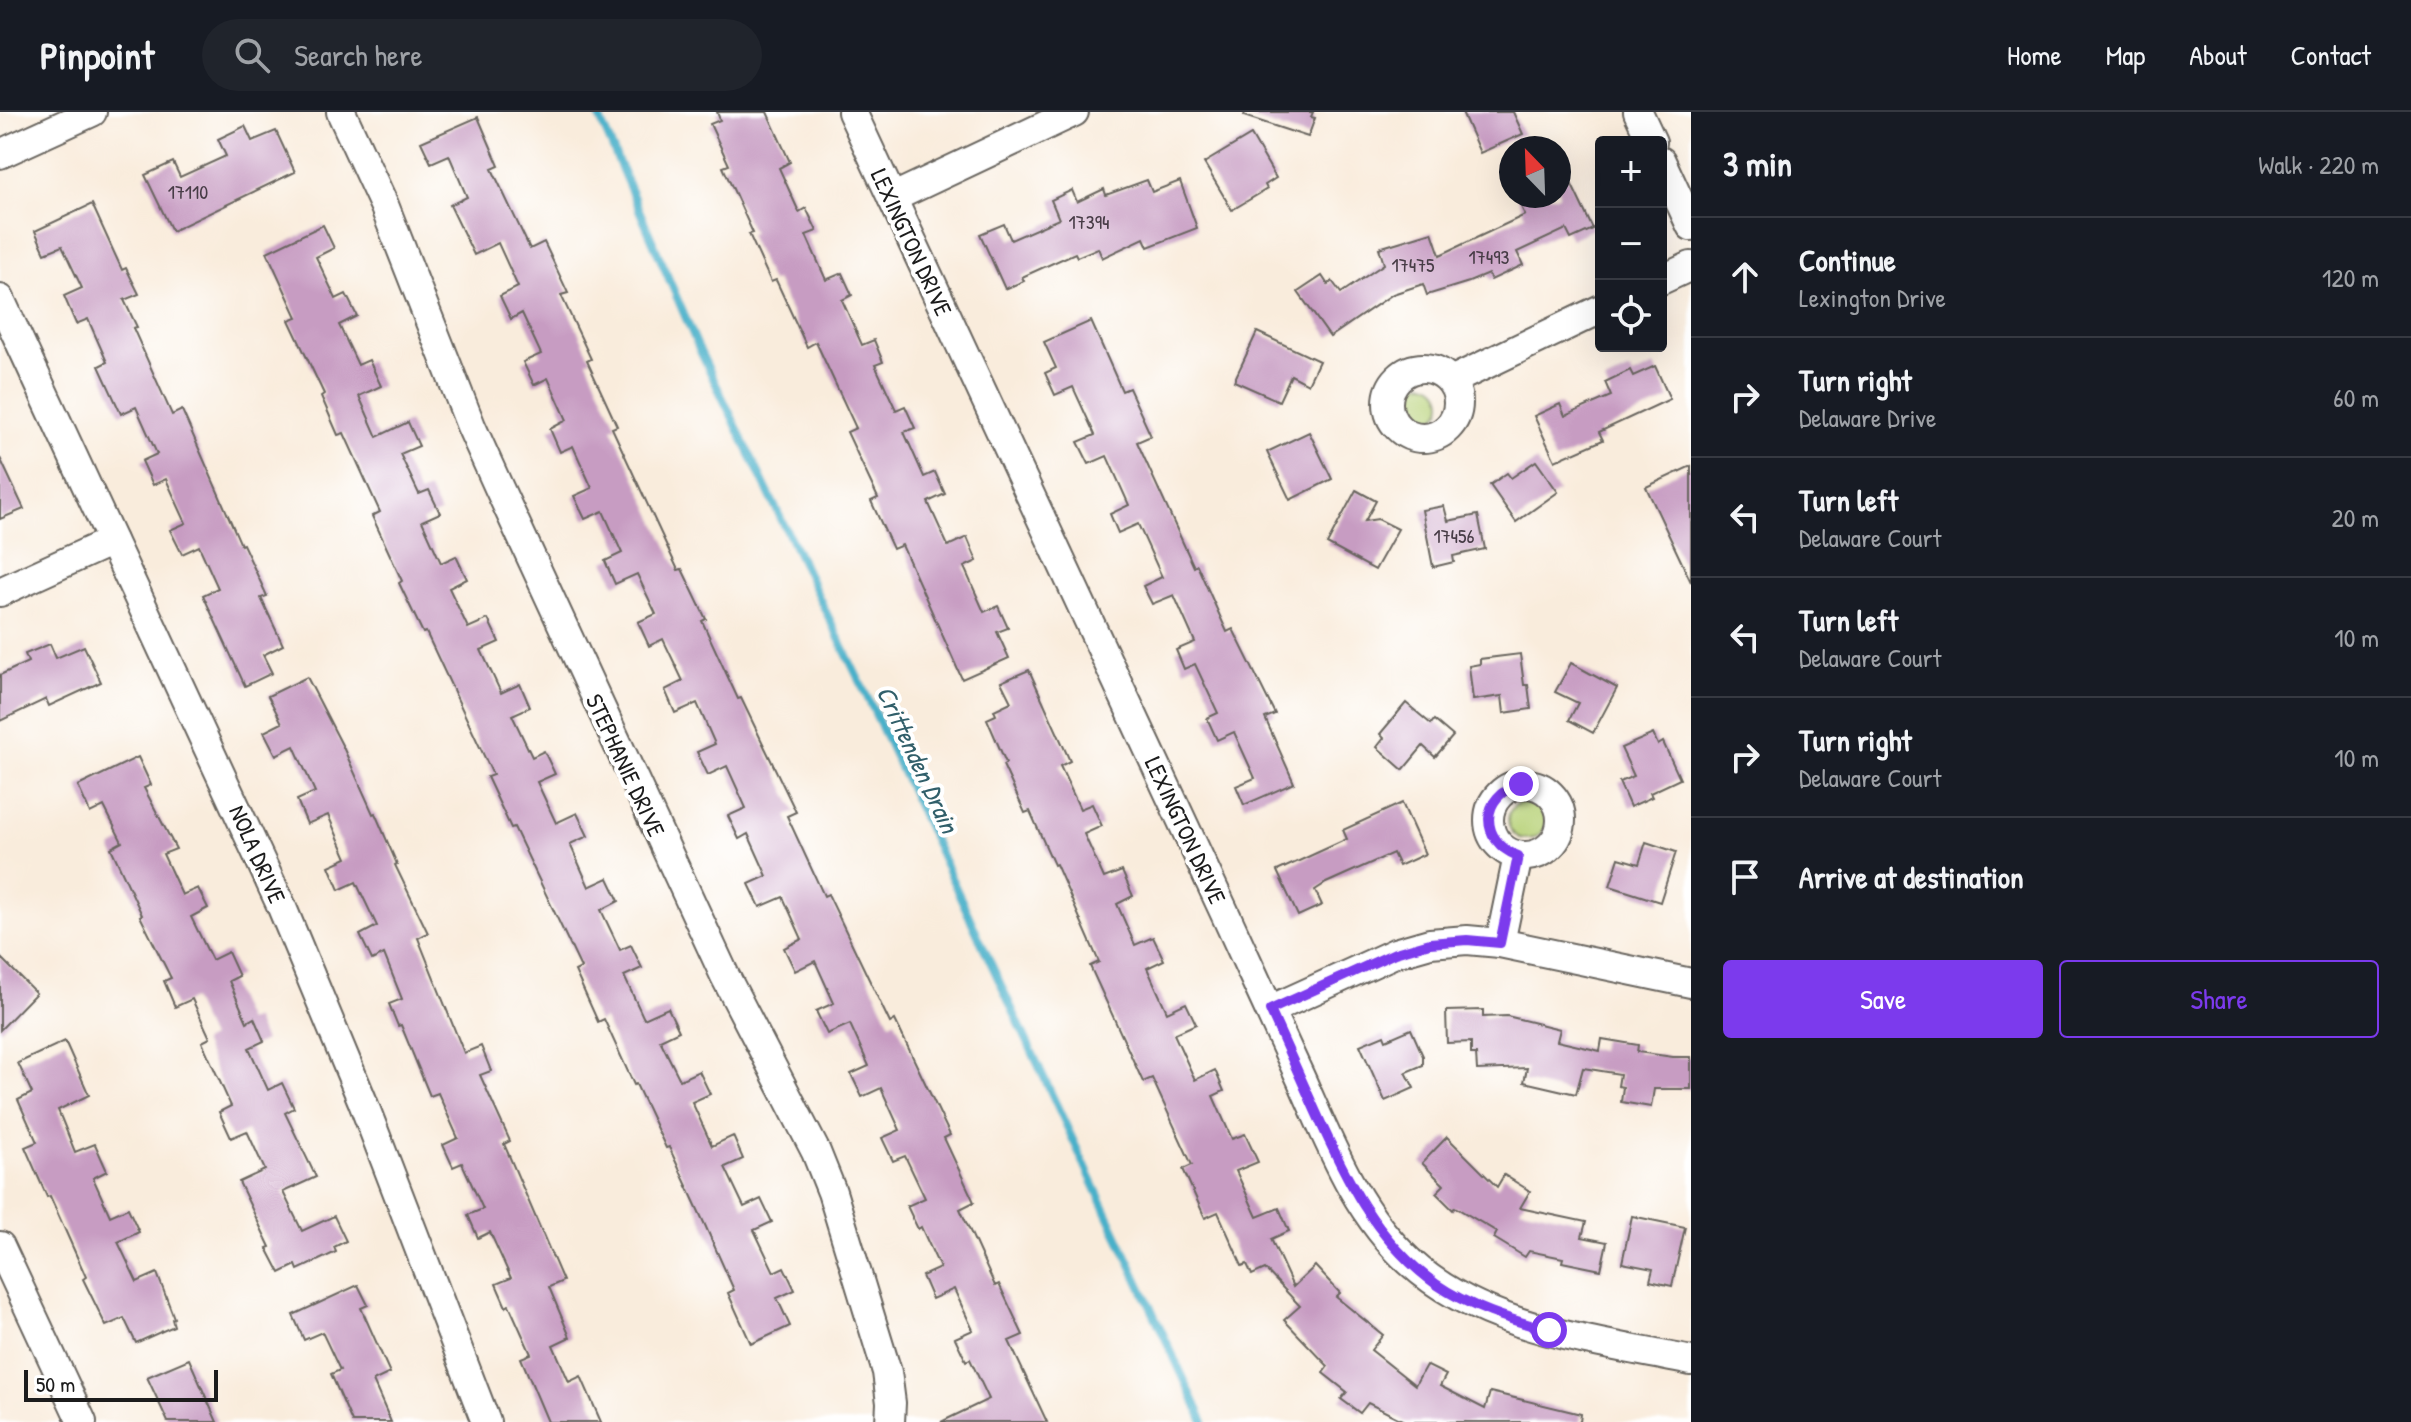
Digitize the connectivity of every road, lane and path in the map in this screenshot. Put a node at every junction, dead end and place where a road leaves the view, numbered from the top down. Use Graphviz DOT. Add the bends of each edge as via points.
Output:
graph roads {
  1 [pos="92,112"];
  2 [pos="341,112"];
  3 [pos="852,112"];
  4 [pos="1074,112"];
  5 [pos="1638,112"];
  6 [pos="1649,136"];
  7 [pos="0,154"];
  8 [pos="1667,174"];
  9 [pos="892,198"];
  10 [pos="1691,226"];
  11 [pos="1691,266"];
  12 [pos="1667,277"];
  13 [pos="0,299"];
  14 [pos="1595,312"];
  15 [pos="1451,381"];
  16 [pos="112,541"];
  17 [pos="0,592"];
  18 [pos="1518,856"];
  19 [pos="1500,943"];
  20 [pos="1691,983"];
  21 [pos="1270,1010"];
  22 [pos="0,1246"];
  23 [pos="1691,1361"];
  24 [pos="82,1422"];
  25 [pos="486,1422"];
  26 [pos="890,1422"];
  1 -- 7 [label="street"];
  2 -- 26 [label="street, STEPHANIE DRIVE" via="499,488 725,976 816,1152 887,1372"];
  3 -- 9 [label="street, LEXINGTON DRIVE"];
  4 -- 9 [label="street"];
  5 -- 6 [label="street"];
  8 -- 10 [label="street"];
  9 -- 21 [label="street, LEXINGTON DRIVE"];
  11 -- 12 [label="street"];
  13 -- 16 [label="street, NOLA DRIVE"];
  14 -- 15 [label="street"];
  16 -- 17 [label="street"];
  16 -- 25 [label="street, NOLA DRIVE" via="312,978"];
  18 -- 19 [label="street"];
  19 -- 20 [label="street"];
  19 -- 21 [label="street" via="1430,943 1395,953"];
  21 -- 23 [label="street, LEXINGTON DRIVE" via="1341,1168 1362,1206 1409,1262 1448,1291 1512,1320"];
  22 -- 24 [label="street"];
}
